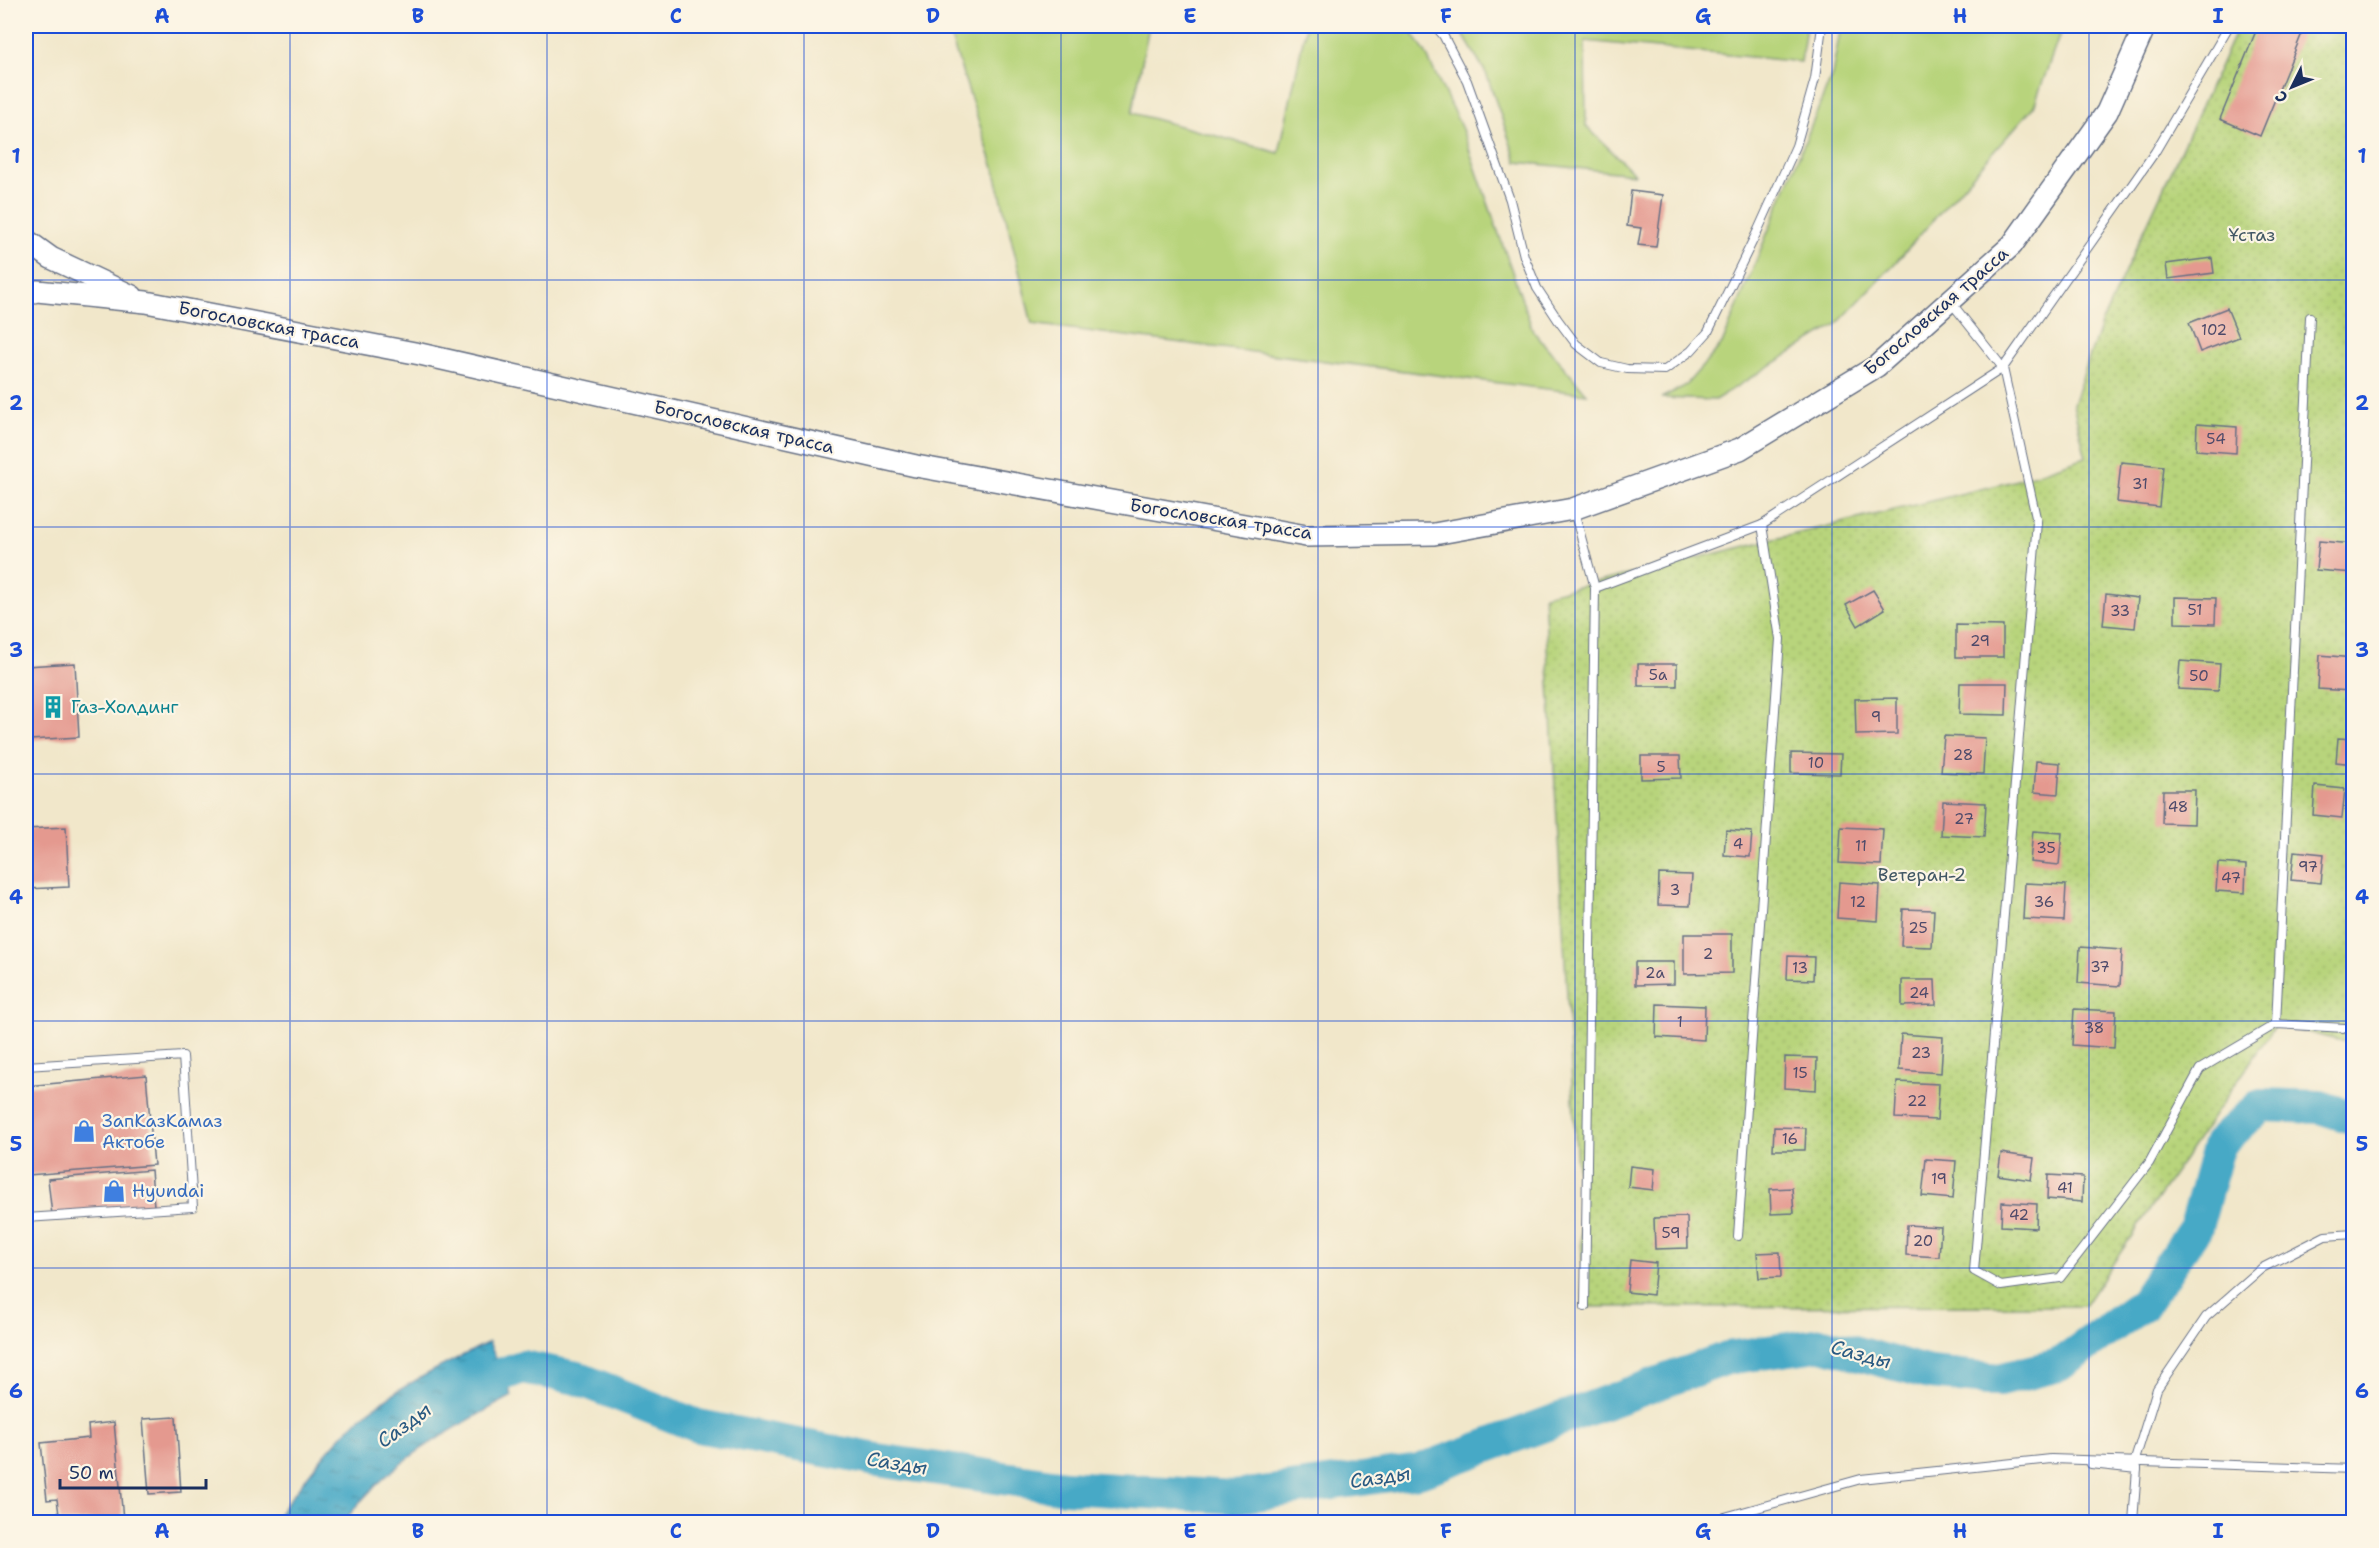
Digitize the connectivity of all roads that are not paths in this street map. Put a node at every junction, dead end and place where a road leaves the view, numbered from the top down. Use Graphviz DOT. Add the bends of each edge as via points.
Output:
graph roads {
  1 [pos="1435,26"];
  2 [pos="1822,26"];
  3 [pos="2145,26"];
  4 [pos="2229,26"];
  5 [pos="26,240"];
  6 [pos="26,294"];
  7 [pos="1950,300"];
  8 [pos="146,302"];
  9 [pos="2310,317"];
  10 [pos="2003,368"];
  11 [pos="1573,509"];
  12 [pos="1762,525"];
  13 [pos="1595,588"];
  14 [pos="2276,1024"];
  15 [pos="2354,1032"];
  16 [pos="26,1066"];
  17 [pos="26,1218"];
  18 [pos="2354,1234"];
  19 [pos="1738,1236"];
  20 [pos="1585,1307"];
  21 [pos="2051,1459"];
  22 [pos="2135,1460"];
  23 [pos="2354,1468"];
  24 [pos="2137,1469"];
  25 [pos="1707,1522"];
  26 [pos="2133,1522"];
  1 -- 2 [label="lane" via="1467,81 1510,200 1524,256 1558,320 1576,344 1601,363 1627,369 1665,370 1708,332 1758,230 1796,146 1815,79"];
  3 -- 7 [label="main road, Богословская трасса" via="2107,112 2012,245"];
  4 -- 10 [label="lane" via="2155,152"];
  5 -- 8 [label="main road" via="51,258"];
  6 -- 8 [label="main road" via="37,291"];
  7 -- 10 [label="lane"];
  7 -- 11 [label="main road, Богословская трасса" via="1877,366 1740,449"];
  8 -- 11 [label="main road, Богословская трасса" via="420,354 916,466 1306,536 1434,534"];
  9 -- 14 [label="lane"];
  10 -- 12 [label="lane"];
  10 -- 14 [label="lane" via="2037,522 1974,1270 2001,1286 2060,1278 2149,1163 2200,1069"];
  11 -- 13 [label="lane"];
  12 -- 13 [label="lane"];
  12 -- 19 [label="lane" via="1780,639"];
  13 -- 20 [label="lane"];
  14 -- 15 [label="lane" via="2345,1028"];
  16 -- 17 [label="lane" via="183,1056 193,1206"];
  18 -- 22 [label="lane" via="2325,1236 2262,1268 2206,1317 2157,1389"];
  21 -- 22 [label="lane"];
  21 -- 24 [label="lane"];
  21 -- 25 [label="lane" via="1861,1479"];
  22 -- 23 [label="lane"];
  22 -- 24 [label="lane"];
  24 -- 26 [label="lane"];
}
